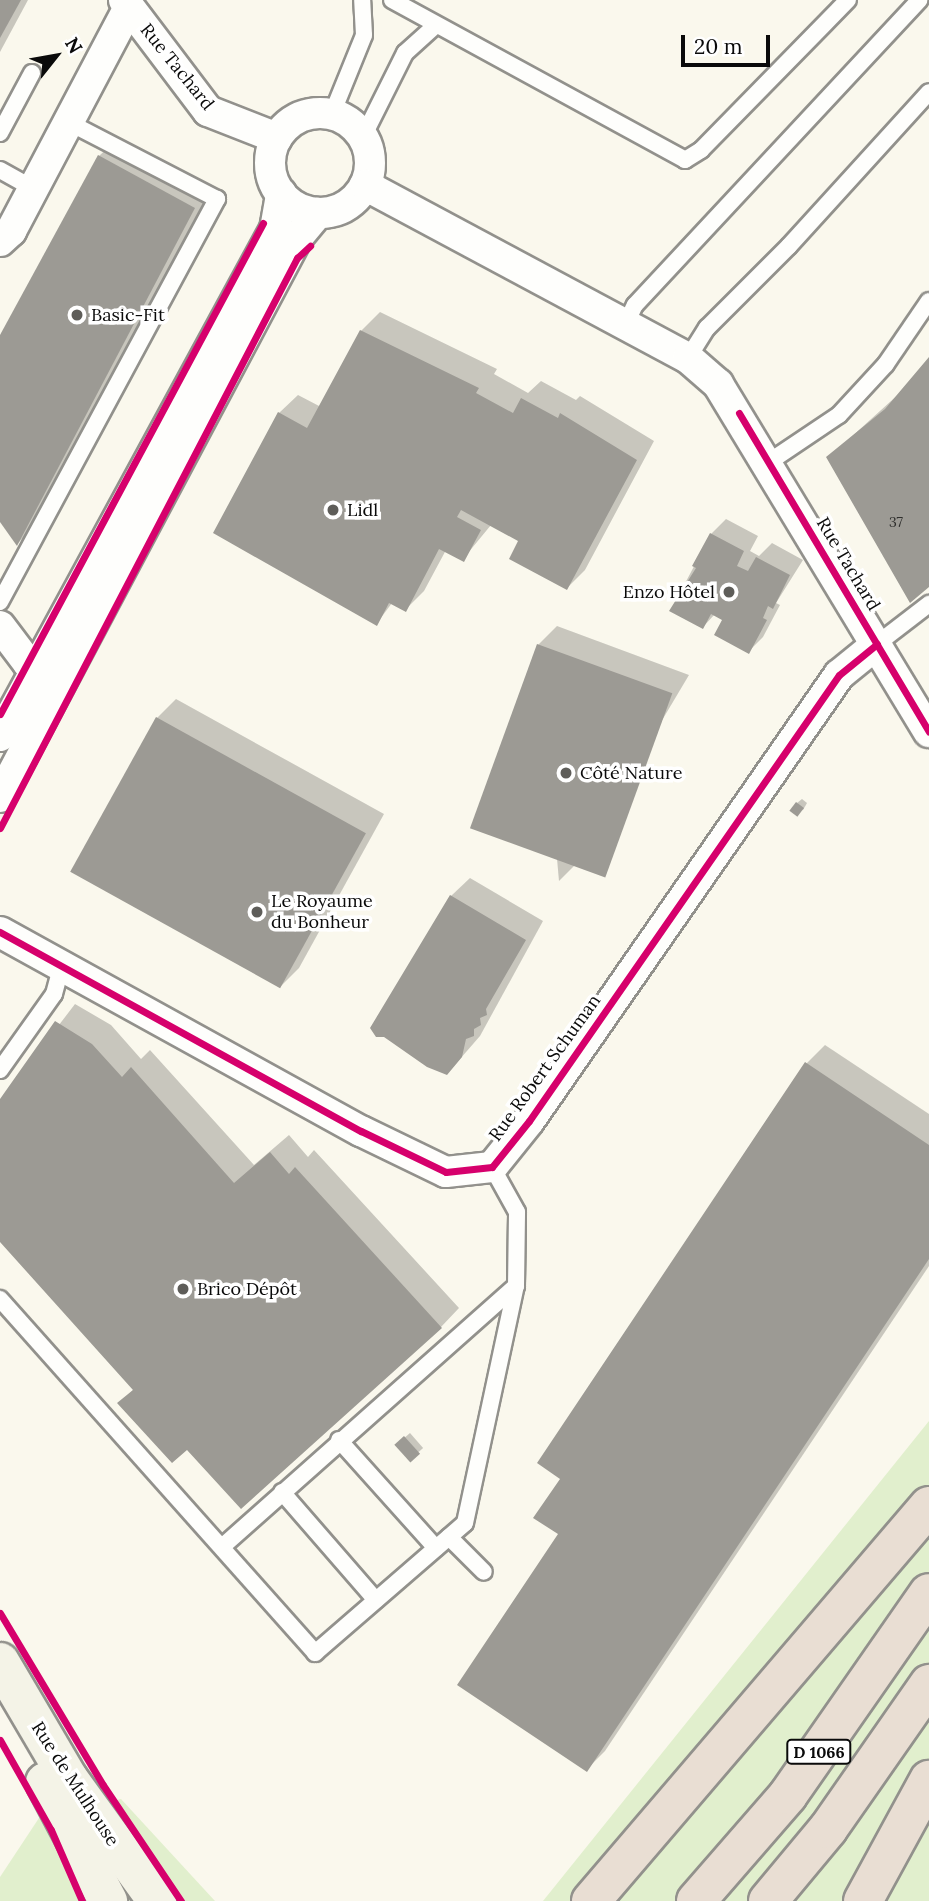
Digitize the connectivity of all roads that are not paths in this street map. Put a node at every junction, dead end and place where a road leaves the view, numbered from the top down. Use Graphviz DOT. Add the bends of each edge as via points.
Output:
graph roads {
  1 [pos="362,0"];
  2 [pos="392,0"];
  3 [pos="848,0"];
  4 [pos="919,0"];
  5 [pos="126,3"];
  6 [pos="436,25"];
  7 [pos="32,73"];
  8 [pos="929,92"];
  9 [pos="332,114"];
  10 [pos="68,122"];
  11 [pos="0,133"];
  12 [pos="363,137"];
  13 [pos="277,138"];
  14 [pos="0,170"];
  15 [pos="365,184"];
  16 [pos="33,188"];
  17 [pos="281,194"];
  18 [pos="318,213"];
  19 [pos="0,241"];
  20 [pos="929,302"];
  21 [pos="625,326"];
  22 [pos="688,358"];
  23 [pos="769,462"];
  24 [pos="0,602"];
  25 [pos="929,604"];
  26 [pos="0,626"];
  27 [pos="877,644"];
  28 [pos="48,675"];
  29 [pos="929,732"];
  30 [pos="0,736"];
  31 [pos="0,797"];
  32 [pos="0,932"];
  33 [pos="62,964"];
  34 [pos="0,1069"];
  35 [pos="492,1167"];
  36 [pos="516,1286"];
  37 [pos="0,1299"];
  38 [pos="339,1440"];
  39 [pos="282,1492"];
  40 [pos="929,1506"];
  41 [pos="449,1536"];
  42 [pos="223,1546"];
  43 [pos="436,1548"];
  44 [pos="484,1572"];
  45 [pos="929,1593"];
  46 [pos="376,1600"];
  47 [pos="0,1662"];
  48 [pos="929,1685"];
  49 [pos="0,1700"];
  50 [pos="929,1780"];
  51 [pos="108,1901"];
  52 [pos="157,1901"];
  53 [pos="591,1901"];
  54 [pos="696,1901"];
  55 [pos="768,1901"];
  56 [pos="863,1901"];
  1 -- 9 [label="lane" via="364,35"];
  2 -- 6 [label="lane"];
  3 -- 6 [label="lane" via="701,150 685,160"];
  4 -- 21 [label="lane" via="635,305"];
  5 -- 10 [label="street"];
  5 -- 13 [label="street, Rue Tachard" via="208,111"];
  6 -- 12 [label="lane" via="405,53"];
  7 -- 11 [label="lane"];
  8 -- 22 [label="lane" via="789,246 707,328"];
  9 -- 12 [label="street"];
  9 -- 13 [label="street" via="300,117"];
  10 -- 16 [label="street"];
  10 -- 24 [label="lane" via="217,199"];
  12 -- 15 [label="street" via="370,169"];
  13 -- 17 [label="street" via="271,166"];
  14 -- 16 [label="lane"];
  15 -- 18 [label="street" via="346,205"];
  15 -- 21 [label="street, Rue Tachard"];
  16 -- 19 [label="street" via="11,231"];
  17 -- 18 [label="street" via="304,210"];
  17 -- 28 [label="street" via="275,229"];
  18 -- 28 [label="street" via="298,238"];
  20 -- 23 [label="lane" via="886,364 839,415"];
  21 -- 22 [label="street, Rue Tachard"];
  22 -- 23 [label="street, Rue Tachard" via="718,384"];
  23 -- 27 [label="street, Rue Tachard"];
  25 -- 27 [label="lane"];
  26 -- 28 [label="street"];
  27 -- 29 [label="street, Rue Tachard"];
  27 -- 35 [label="street, Rue Robert Schuman" via="839,675 529,1121"];
  28 -- 30 [label="street"];
  28 -- 31 [label="street"];
  32 -- 33 [label="street, Rue Robert Schuman"];
  33 -- 34 [label="lane" via="54,994"];
  33 -- 35 [label="street, Rue Robert Schuman" via="361,1131 446,1172"];
  35 -- 36 [label="lane" via="517,1212"];
  36 -- 38 [label="lane"];
  36 -- 41 [label="lane" via="465,1523"];
  37 -- 42 [label="lane"];
  38 -- 39 [label="lane"];
  38 -- 43 [label="lane"];
  39 -- 42 [label="lane"];
  39 -- 46 [label="lane"];
  40 -- 53 [label="highway"];
  41 -- 43 [label="lane"];
  41 -- 44 [label="lane"];
  42 -- 46 [label="lane" via="315,1653"];
  43 -- 46 [label="lane"];
  45 -- 54 [label="highway, D 1066" via="788,1795"];
  47 -- 52 [label="main road, Rue de Mulhouse" via="68,1778"];
  48 -- 55 [label="highway, D 1066" via="828,1829"];
  49 -- 51 [label="main road, Rue de Mulhouse"];
  50 -- 56 [label="highway"];
}
